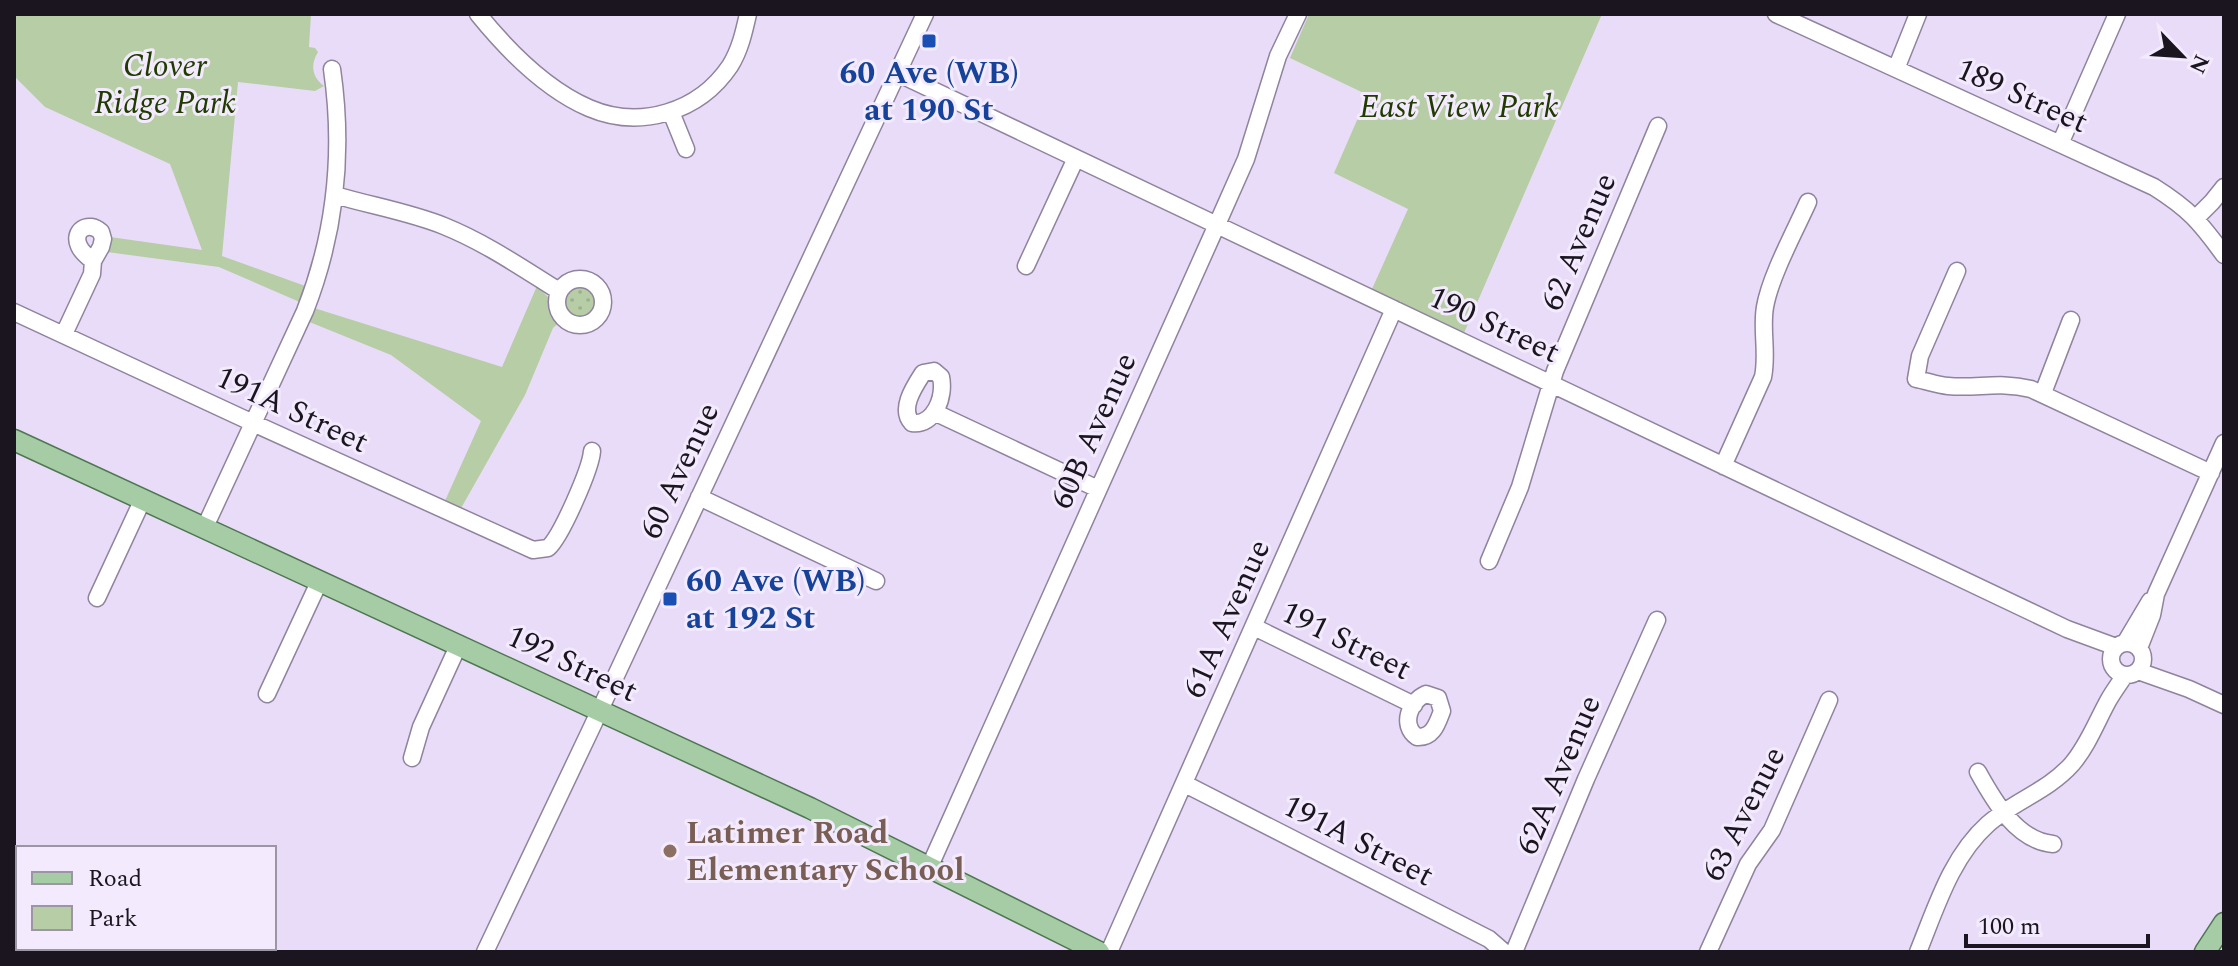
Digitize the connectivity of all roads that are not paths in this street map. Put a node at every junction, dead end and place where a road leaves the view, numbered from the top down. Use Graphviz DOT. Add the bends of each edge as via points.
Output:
graph roads {
  1 [pos="478,14"];
  2 [pos="748,14"];
  3 [pos="925,14"];
  4 [pos="1298,14"];
  5 [pos="1776,14"];
  6 [pos="1918,14"];
  7 [pos="2117,14"];
  8 [pos="332,69"];
  9 [pos="1896,69"];
  10 [pos="897,73"];
  11 [pos="671,112"];
  12 [pos="1658,126"];
  13 [pos="2060,144"];
  14 [pos="686,149"];
  15 [pos="1076,158"];
  16 [pos="2224,187"];
  17 [pos="335,195"];
  18 [pos="1808,202"];
  19 [pos="2196,218"];
  20 [pos="1217,224"];
  21 [pos="2224,255"];
  22 [pos="93,261"];
  23 [pos="1026,266"];
  24 [pos="1957,271"];
  25 [pos="559,291"];
  26 [pos="1394,309"];
  27 [pos="14,312"];
  28 [pos="2071,320"];
  29 [pos="64,334"];
  30 [pos="1551,383"];
  31 [pos="2043,393"];
  32 [pos="934,412"];
  33 [pos="253,423"];
  34 [pos="14,440"];
  35 [pos="2224,443"];
  36 [pos="592,451"];
  37 [pos="1723,466"];
  38 [pos="2211,473"];
  39 [pos="1098,489"];
  40 [pos="699,497"];
  41 [pos="143,499"];
  42 [pos="205,527"];
  43 [pos="1489,561"];
  44 [pos="320,580"];
  45 [pos="876,581"];
  46 [pos="97,598"];
  47 [pos="1657,620"];
  48 [pos="1254,627"];
  49 [pos="459,644"];
  50 [pos="2126,658"];
  51 [pos="267,694"];
  52 [pos="1829,700"];
  53 [pos="1414,705"];
  54 [pos="2224,705"];
  55 [pos="600,709"];
  56 [pos="412,758"];
  57 [pos="1978,772"];
  58 [pos="1185,784"];
  59 [pos="2005,812"];
  60 [pos="2053,844"];
  61 [pos="929,868"];
  62 [pos="2224,923"];
  63 [pos="2224,933"];
  64 [pos="485,952"];
  65 [pos="1099,952"];
  66 [pos="1109,952"];
  67 [pos="1504,952"];
  68 [pos="1514,952"];
  69 [pos="1708,952"];
  70 [pos="1918,952"];
  71 [pos="2205,952"];
  72 [pos="2216,952"];
  1 -- 11 [label="street" via="525,64 580,104 632,118"];
  2 -- 11 [label="street" via="738,51 723,74 697,98"];
  3 -- 10 [label="street, 60 Avenue"];
  4 -- 20 [label="street, 60B Avenue"];
  5 -- 9 [label="street, 189 Street"];
  6 -- 9 [label="street"];
  7 -- 13 [label="street"];
  8 -- 17 [label="street" via="339,143"];
  9 -- 13 [label="street, 189 Street"];
  10 -- 15 [label="street, 190 Street"];
  10 -- 40 [label="street, 60 Avenue"];
  11 -- 14 [label="street"];
  12 -- 30 [label="street, 62 Avenue"];
  13 -- 19 [label="street, 189 Street" via="2154,187"];
  15 -- 20 [label="street, 190 Street"];
  15 -- 23 [label="street"];
  16 -- 19 [label="street"];
  17 -- 25 [label="street" via="443,225"];
  17 -- 33 [label="street" via="317,279"];
  18 -- 37 [label="street" via="1765,307 1763,377"];
  19 -- 21 [label="street, 189 Street"];
  20 -- 26 [label="street, 190 Street"];
  20 -- 39 [label="street, 60B Avenue"];
  22 -- 29 [label="street"];
  24 -- 31 [label="street" via="1920,356 1916,379 1948,386 2015,385"];
  26 -- 30 [label="street, 190 Street"];
  26 -- 48 [label="street, 61A Avenue"];
  27 -- 29 [label="street, 191A Street"];
  28 -- 31 [label="street"];
  29 -- 33 [label="street, 191A Street"];
  30 -- 37 [label="street, 190 Street"];
  30 -- 43 [label="street, 62 Avenue" via="1520,487"];
  31 -- 38 [label="street"];
  32 -- 39 [label="street"];
  33 -- 36 [label="street, 191A Street" via="533,550 548,548 557,538"];
  33 -- 42 [label="street"];
  34 -- 41 [label="main road, 192 Street"];
  35 -- 38 [label="street"];
  37 -- 50 [label="street, 190 Street"];
  38 -- 50 [label="street" via="2156,594 2143,610"];
  39 -- 61 [label="street, 60B Avenue"];
  40 -- 45 [label="street"];
  40 -- 55 [label="street, 60 Avenue"];
  41 -- 42 [label="main road, 192 Street"];
  41 -- 46 [label="street"];
  42 -- 44 [label="main road, 192 Street"];
  44 -- 49 [label="main road, 192 Street"];
  44 -- 51 [label="street"];
  47 -- 68 [label="street, 62A Avenue"];
  48 -- 53 [label="street, 191 Street"];
  48 -- 58 [label="street, 61A Avenue"];
  49 -- 55 [label="main road, 192 Street"];
  49 -- 56 [label="street"];
  50 -- 54 [label="street, 190 Street"];
  50 -- 59 [label="street" via="2094,731 2070,766"];
  52 -- 69 [label="street, 63 Avenue" via="1772,830 1748,864"];
  55 -- 61 [label="main road, 192 Street"];
  55 -- 64 [label="street, 60 Avenue"];
  57 -- 59 [label="street"];
  58 -- 66 [label="street, 61A Avenue"];
  58 -- 67 [label="street, 191A Street" via="1489,939"];
  59 -- 60 [label="street" via="2034,840"];
  59 -- 70 [label="street" via="1959,860"];
  61 -- 65 [label="main road, 192 Street"];
  62 -- 71 [label="main road"];
  63 -- 72 [label="main road"];
}
